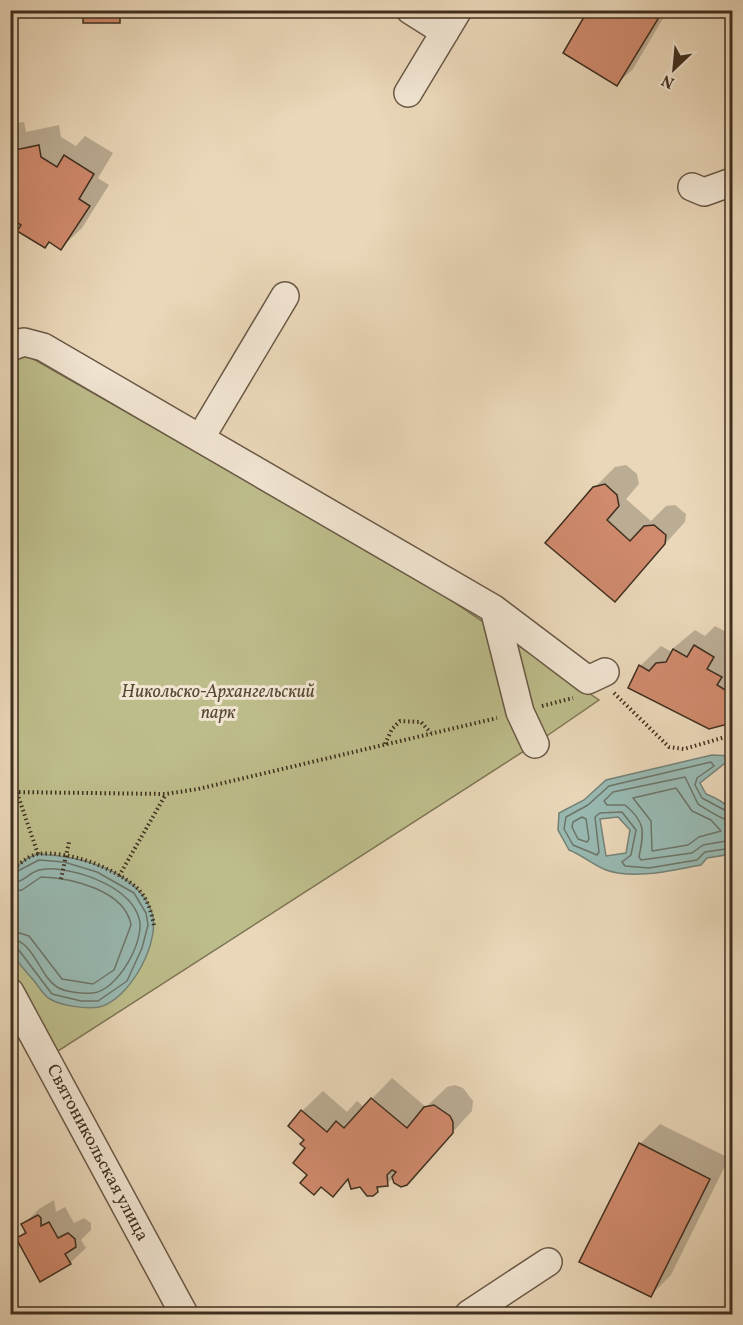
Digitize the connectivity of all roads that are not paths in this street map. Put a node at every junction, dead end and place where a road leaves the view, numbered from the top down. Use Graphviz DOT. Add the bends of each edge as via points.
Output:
graph roads {
  1 [pos="410,10"];
  2 [pos="451,21"];
  3 [pos="408,93"];
  4 [pos="732,182"];
  5 [pos="692,187"];
  6 [pos="285,296"];
  7 [pos="10,347"];
  8 [pos="201,437"];
  9 [pos="494,609"];
  10 [pos="608,680"];
  11 [pos="535,744"];
  12 [pos="10,992"];
  13 [pos="548,1262"];
  14 [pos="184,1314"];
  15 [pos="469,1314"];
  1 -- 2 [label="street"];
  2 -- 3 [label="street"];
  4 -- 5 [label="street" via="704,192"];
  6 -- 8 [label="street"];
  7 -- 8 [label="street" via="24,342 43,348"];
  8 -- 9 [label="street"];
  9 -- 10 [label="street" via="588,680"];
  9 -- 11 [label="street" via="520,712"];
  12 -- 14 [label="street, Святоникольская улица"];
  13 -- 15 [label="street"];
}
